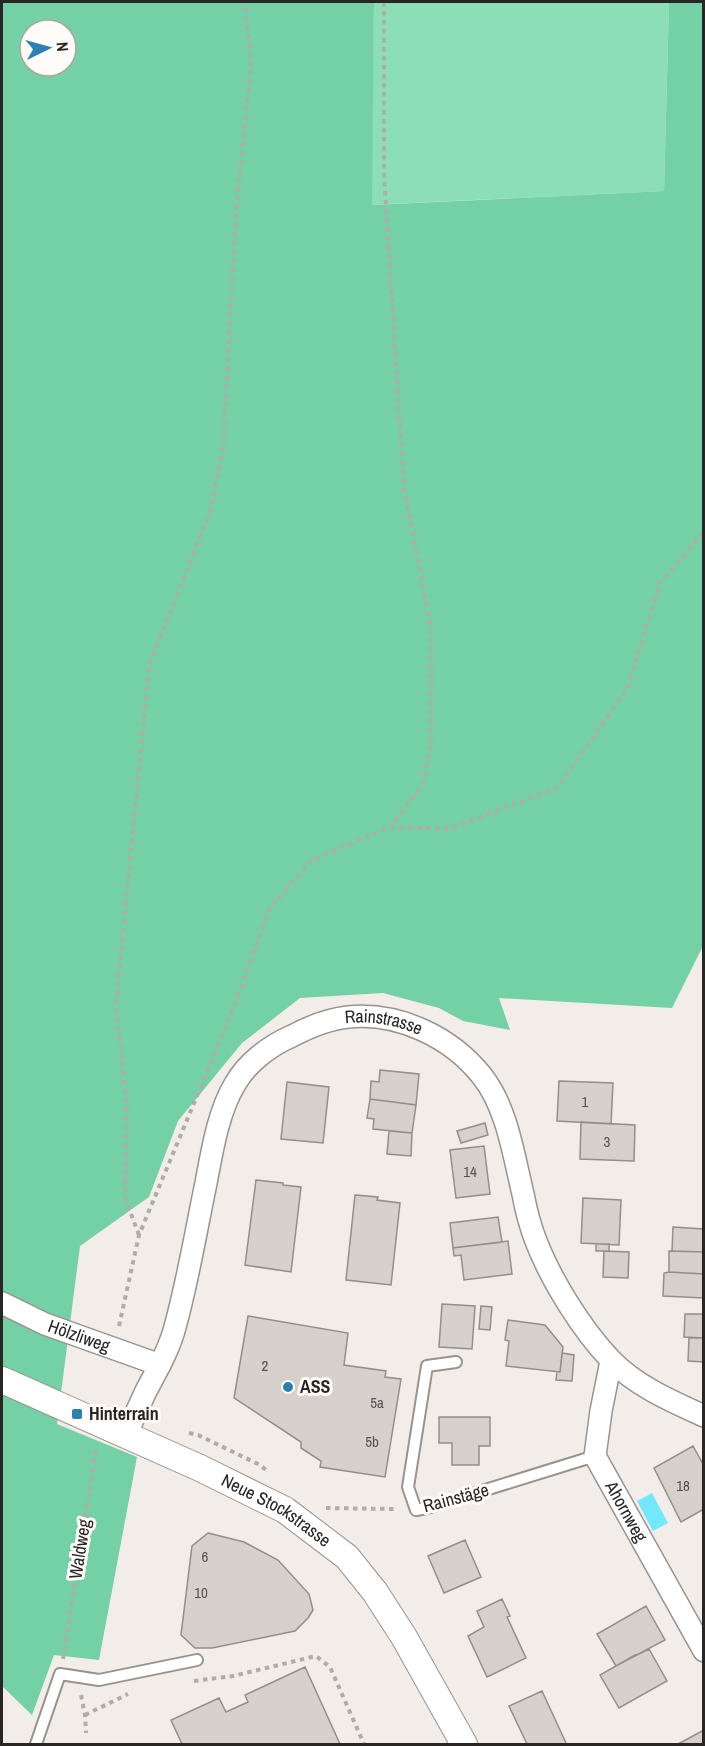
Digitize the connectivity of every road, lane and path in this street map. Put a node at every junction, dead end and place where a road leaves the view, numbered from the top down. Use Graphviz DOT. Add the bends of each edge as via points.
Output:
graph roads {
  1 [pos="245,2"];
  2 [pos="384,2"];
  3 [pos="704,532"];
  4 [pos="390,827"];
  5 [pos="139,1235"];
  6 [pos="2,1303"];
  7 [pos="113,1349"];
  8 [pos="611,1361"];
  9 [pos="456,1362"];
  10 [pos="160,1365"];
  11 [pos="2,1380"];
  12 [pos="704,1416"];
  13 [pos="99,1424"];
  14 [pos="126,1436"];
  15 [pos="595,1456"];
  16 [pos="326,1508"];
  17 [pos="416,1510"];
  18 [pos="704,1651"];
  19 [pos="197,1660"];
  20 [pos="60,1674"];
  21 [pos="187,1682"];
  22 [pos="56,1688"];
  23 [pos="132,1692"];
  24 [pos="85,1715"];
  25 [pos="86,1733"];
  26 [pos="36,1744"];
  27 [pos="364,1744"];
  28 [pos="464,1744"];
  1 -- 5 [label="path" via="251,65 236,211 223,448 210,512 148,666 116,1005 127,1107 125,1198"];
  2 -- 4 [label="path" via="384,174 404,489 431,628 431,745 423,784"];
  3 -- 4 [label="path" via="660,583 627,688 557,788 448,829"];
  4 -- 5 [label="path" via="312,860 270,908 227,1024"];
  5 -- 7 [label="path"];
  6 -- 7 [label="street, Hölzliweg"];
  7 -- 10 [label="street, Hölzliweg"];
  8 -- 10 [label="street, Rainstrasse" via="562,1293 544,1260 529,1220 503,1118 484,1078 442,1040 419,1028 373,1017 348,1017 283,1040 250,1065 234,1085 214,1142 174,1329"];
  8 -- 12 [label="street, Rainstrasse" via="650,1389"];
  8 -- 15 [label="street"];
  9 -- 17 [label="lane, Rainstäge" via="427,1366 408,1487"];
  10 -- 14 [label="street, Rainstrasse"];
  11 -- 13 [label="street, Neue Stockstrasse"];
  13 -- 14 [label="street, Neue Stockstrasse"];
  13 -- 20 [label="path, Waldweg"];
  14 -- 28 [label="street, Neue Stockstrasse" via="285,1510 347,1557 404,1637"];
  15 -- 17 [label="lane, Rainstäge"];
  15 -- 18 [label="street, Ahornweg"];
  16 -- 17 [label="path"];
  19 -- 20 [label="lane" via="99,1680"];
  20 -- 22 [label="lane"];
  21 -- 27 [label="path" via="233,1677 316,1656 330,1666"];
  22 -- 24 [label="path" via="79,1690"];
  22 -- 26 [label="lane"];
  23 -- 24 [label="path"];
  24 -- 25 [label="path"];
}
